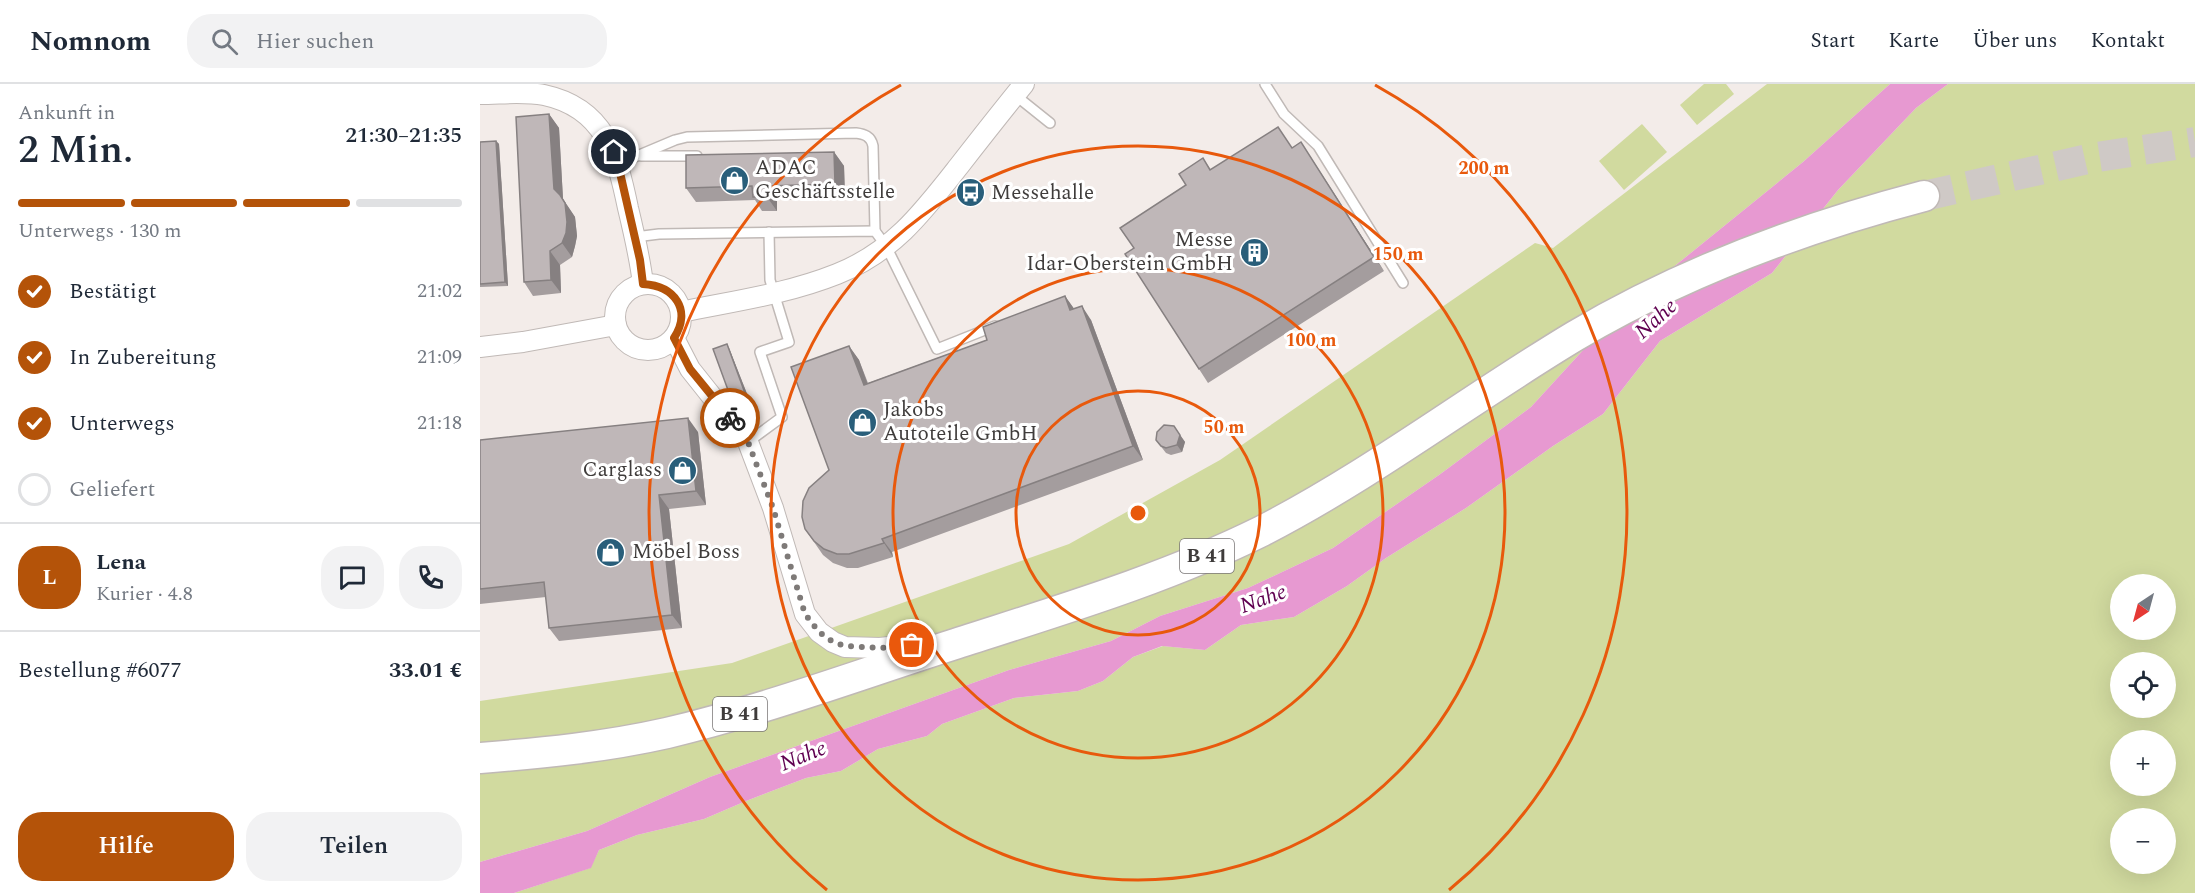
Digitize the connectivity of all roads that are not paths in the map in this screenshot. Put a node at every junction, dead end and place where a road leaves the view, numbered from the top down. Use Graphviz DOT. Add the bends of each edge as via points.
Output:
graph roads {
  1 [pos="1265,84"];
  2 [pos="1020,90"];
  3 [pos="480,94"];
  4 [pos="1050,123"];
  5 [pos="703,156"];
  6 [pos="627,160"];
  7 [pos="1924,195"];
  8 [pos="769,232"];
  9 [pos="635,237"];
  10 [pos="880,238"];
  11 [pos="1403,283"];
  12 [pos="643,284"];
  13 [pos="773,293"];
  14 [pos="681,312"];
  15 [pos="1010,321"];
  16 [pos="616,325"];
  17 [pos="674,338"];
  18 [pos="480,347"];
  19 [pos="748,442"];
  20 [pos="992,632"];
  21 [pos="480,758"];
  1 -- 11 [label="lane" via="1284,114 1318,146"];
  2 -- 4 [label="lane"];
  2 -- 10 [label="street" via="905,231"];
  3 -- 6 [label="street" via="544,95 569,104 593,121"];
  5 -- 6 [label="lane"];
  6 -- 9 [label="street"];
  6 -- 10 [label="lane" via="687,137 865,135 873,146"];
  7 -- 20 [label="main road, B 41" via="1768,243 1670,286 1590,328 1332,491 1263,530 1189,565"];
  8 -- 9 [label="lane"];
  8 -- 10 [label="lane"];
  8 -- 13 [label="lane"];
  9 -- 12 [label="street"];
  10 -- 13 [label="street" via="838,273"];
  10 -- 15 [label="lane" via="937,349"];
  12 -- 14 [label="street" via="668,290"];
  12 -- 16 [label="street" via="620,298 615,311"];
  13 -- 14 [label="street"];
  13 -- 19 [label="lane" via="789,342 760,352 783,417"];
  14 -- 17 [label="street"];
  16 -- 17 [label="street" via="622,338 648,351 662,348"];
  16 -- 18 [label="street"];
  17 -- 19 [label="street" via="690,369"];
  19 -- 20 [label="street" via="805,614 819,632 845,646 880,648"];
  20 -- 21 [label="main road, B 41" via="744,713 666,733 603,745"];
}
